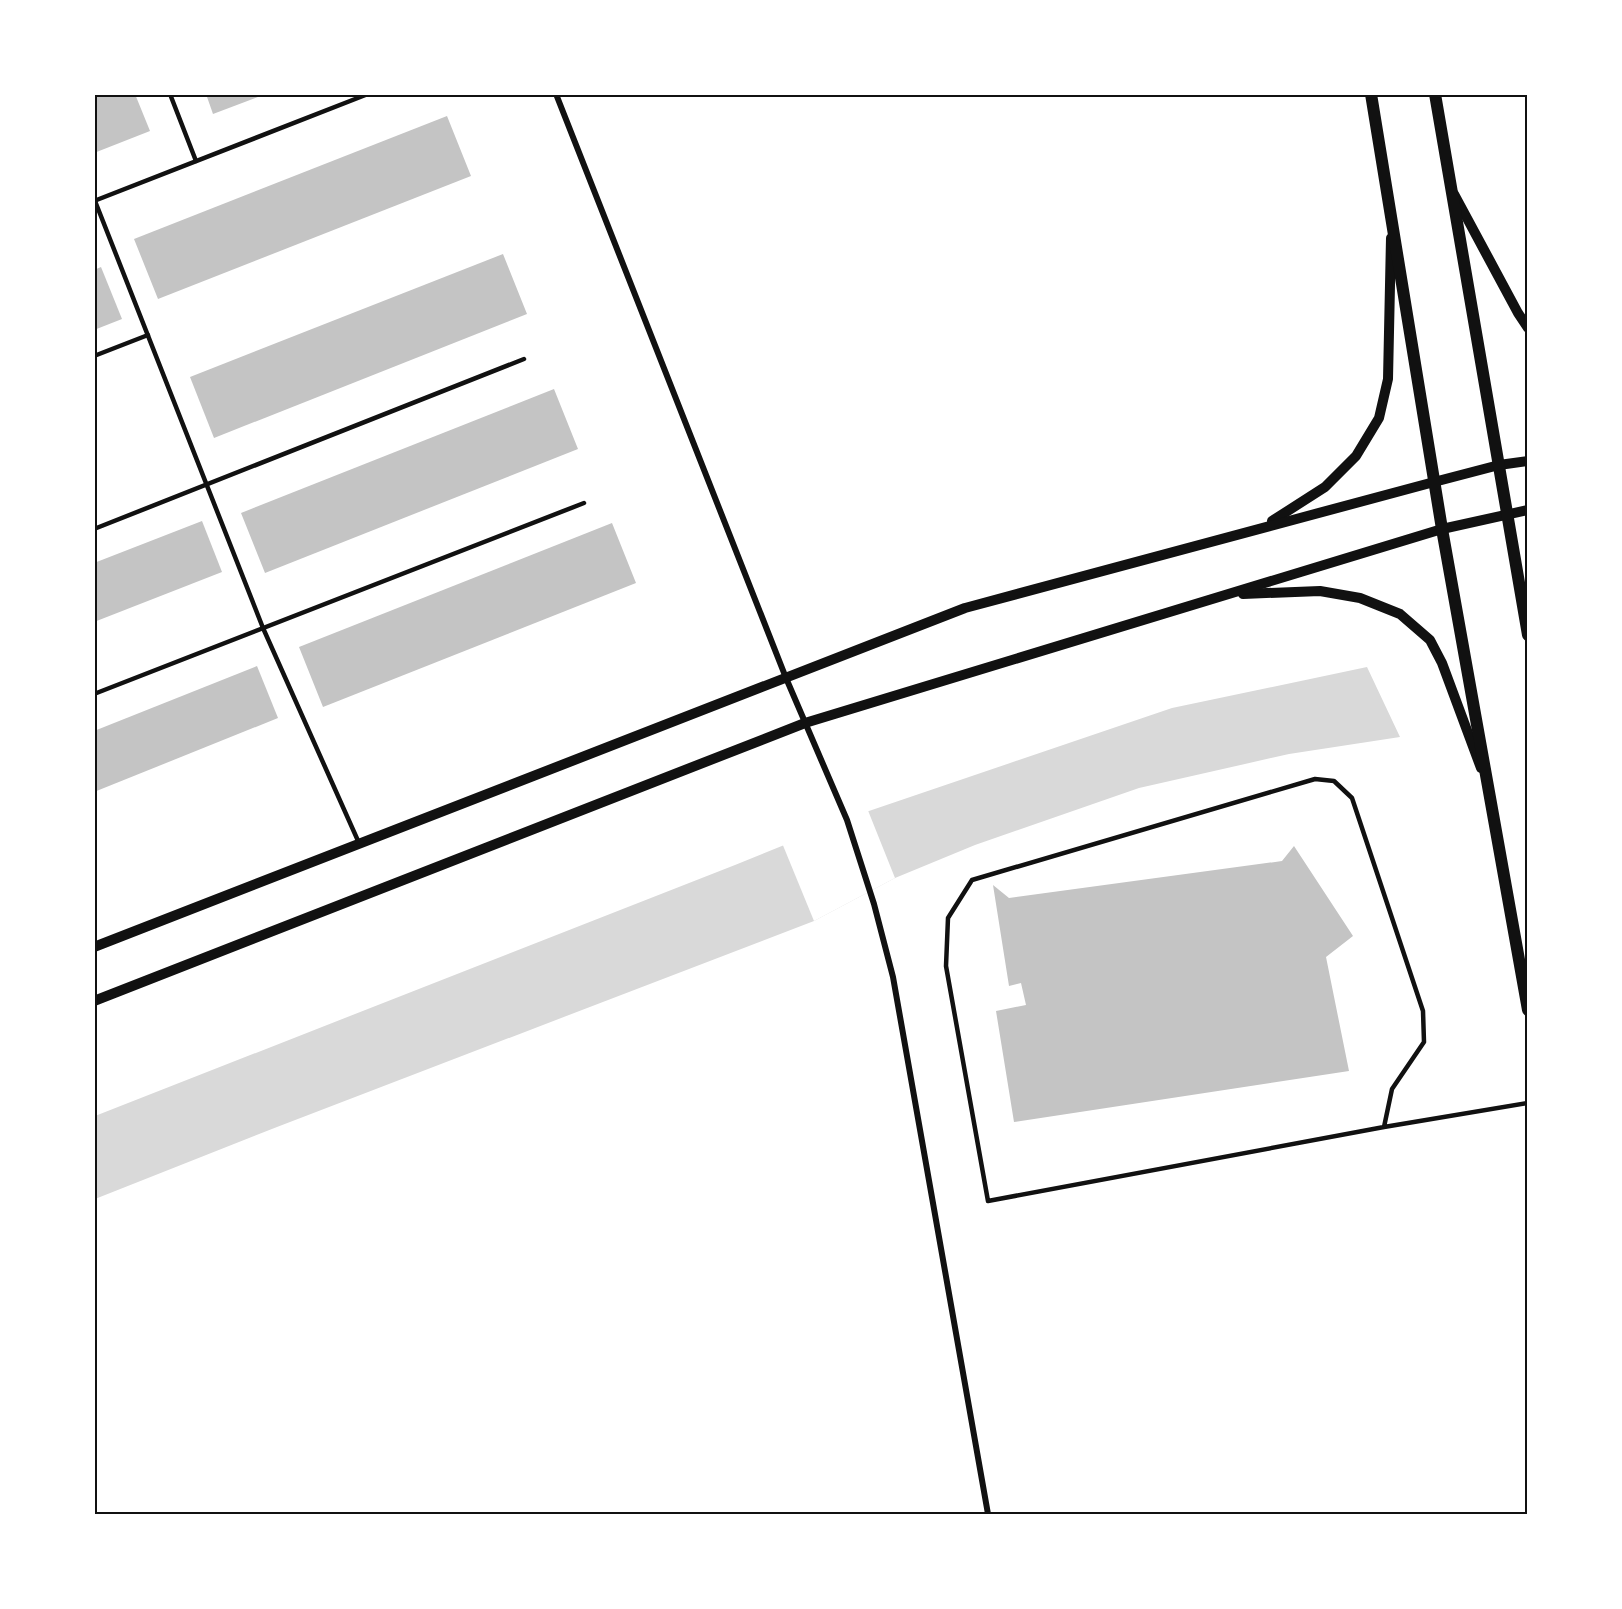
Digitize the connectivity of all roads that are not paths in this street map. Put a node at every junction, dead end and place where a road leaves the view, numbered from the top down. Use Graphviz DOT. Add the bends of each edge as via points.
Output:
graph roads {
  1 [pos="170,94"];
  2 [pos="368,94"];
  3 [pos="556,94"];
  4 [pos="1371,94"];
  5 [pos="1435,94"];
  6 [pos="196,161"];
  7 [pos="1452,191"];
  8 [pos="95,201"];
  9 [pos="1391,220"];
  10 [pos="1527,328"];
  11 [pos="148,335"];
  12 [pos="94,356"];
  13 [pos="524,359"];
  14 [pos="1527,461"];
  15 [pos="1499,465"];
  16 [pos="1434,482"];
  17 [pos="206,484"];
  18 [pos="584,503"];
  19 [pos="1527,510"];
  20 [pos="1507,514"];
  21 [pos="1262,527"];
  22 [pos="94,529"];
  23 [pos="1442,529"];
  24 [pos="1228,595"];
  25 [pos="263,628"];
  26 [pos="1527,635"];
  27 [pos="786,678"];
  28 [pos="94,694"];
  29 [pos="805,723"];
  30 [pos="1488,787"];
  31 [pos="360,845"];
  32 [pos="94,947"];
  33 [pos="94,1001"];
  34 [pos="1527,1010"];
  35 [pos="1527,1103"];
  36 [pos="1384,1127"];
  37 [pos="988,1515"];
  1 -- 6 [label="lane"];
  2 -- 6 [label="lane"];
  3 -- 27 [label="street"];
  4 -- 9 [label="main road"];
  5 -- 7 [label="main road"];
  6 -- 8 [label="lane"];
  7 -- 10 [label="street"];
  7 -- 15 [label="main road"];
  8 -- 11 [label="lane"];
  9 -- 16 [label="main road"];
  9 -- 21 [label="street" via="1388,380 1379,418 1356,456 1325,487"];
  11 -- 12 [label="lane"];
  11 -- 17 [label="lane"];
  13 -- 17 [label="lane"];
  14 -- 15 [label="street"];
  15 -- 16 [label="street"];
  15 -- 20 [label="main road"];
  16 -- 21 [label="street"];
  16 -- 23 [label="main road"];
  17 -- 22 [label="lane"];
  17 -- 25 [label="lane"];
  18 -- 25 [label="lane"];
  19 -- 20 [label="street"];
  20 -- 23 [label="street"];
  20 -- 26 [label="main road"];
  21 -- 27 [label="street" via="965,608"];
  23 -- 24 [label="street"];
  23 -- 30 [label="main road"];
  24 -- 29 [label="street"];
  24 -- 30 [label="street" via="1320,591 1360,598 1400,614 1430,640 1442,663"];
  25 -- 28 [label="lane"];
  25 -- 31 [label="lane"];
  27 -- 29 [label="street"];
  27 -- 31 [label="street"];
  29 -- 33 [label="street"];
  29 -- 37 [label="street" via="847,820 893,977"];
  30 -- 34 [label="main road"];
  31 -- 32 [label="street"];
  35 -- 36 [label="lane"];
  36 -- 36 [label="lane" via="1392,1089 1424,1042 1423,1011 1353,798 1334,782 1315,779 972,880 948,918 945,966 988,1201"];
}
